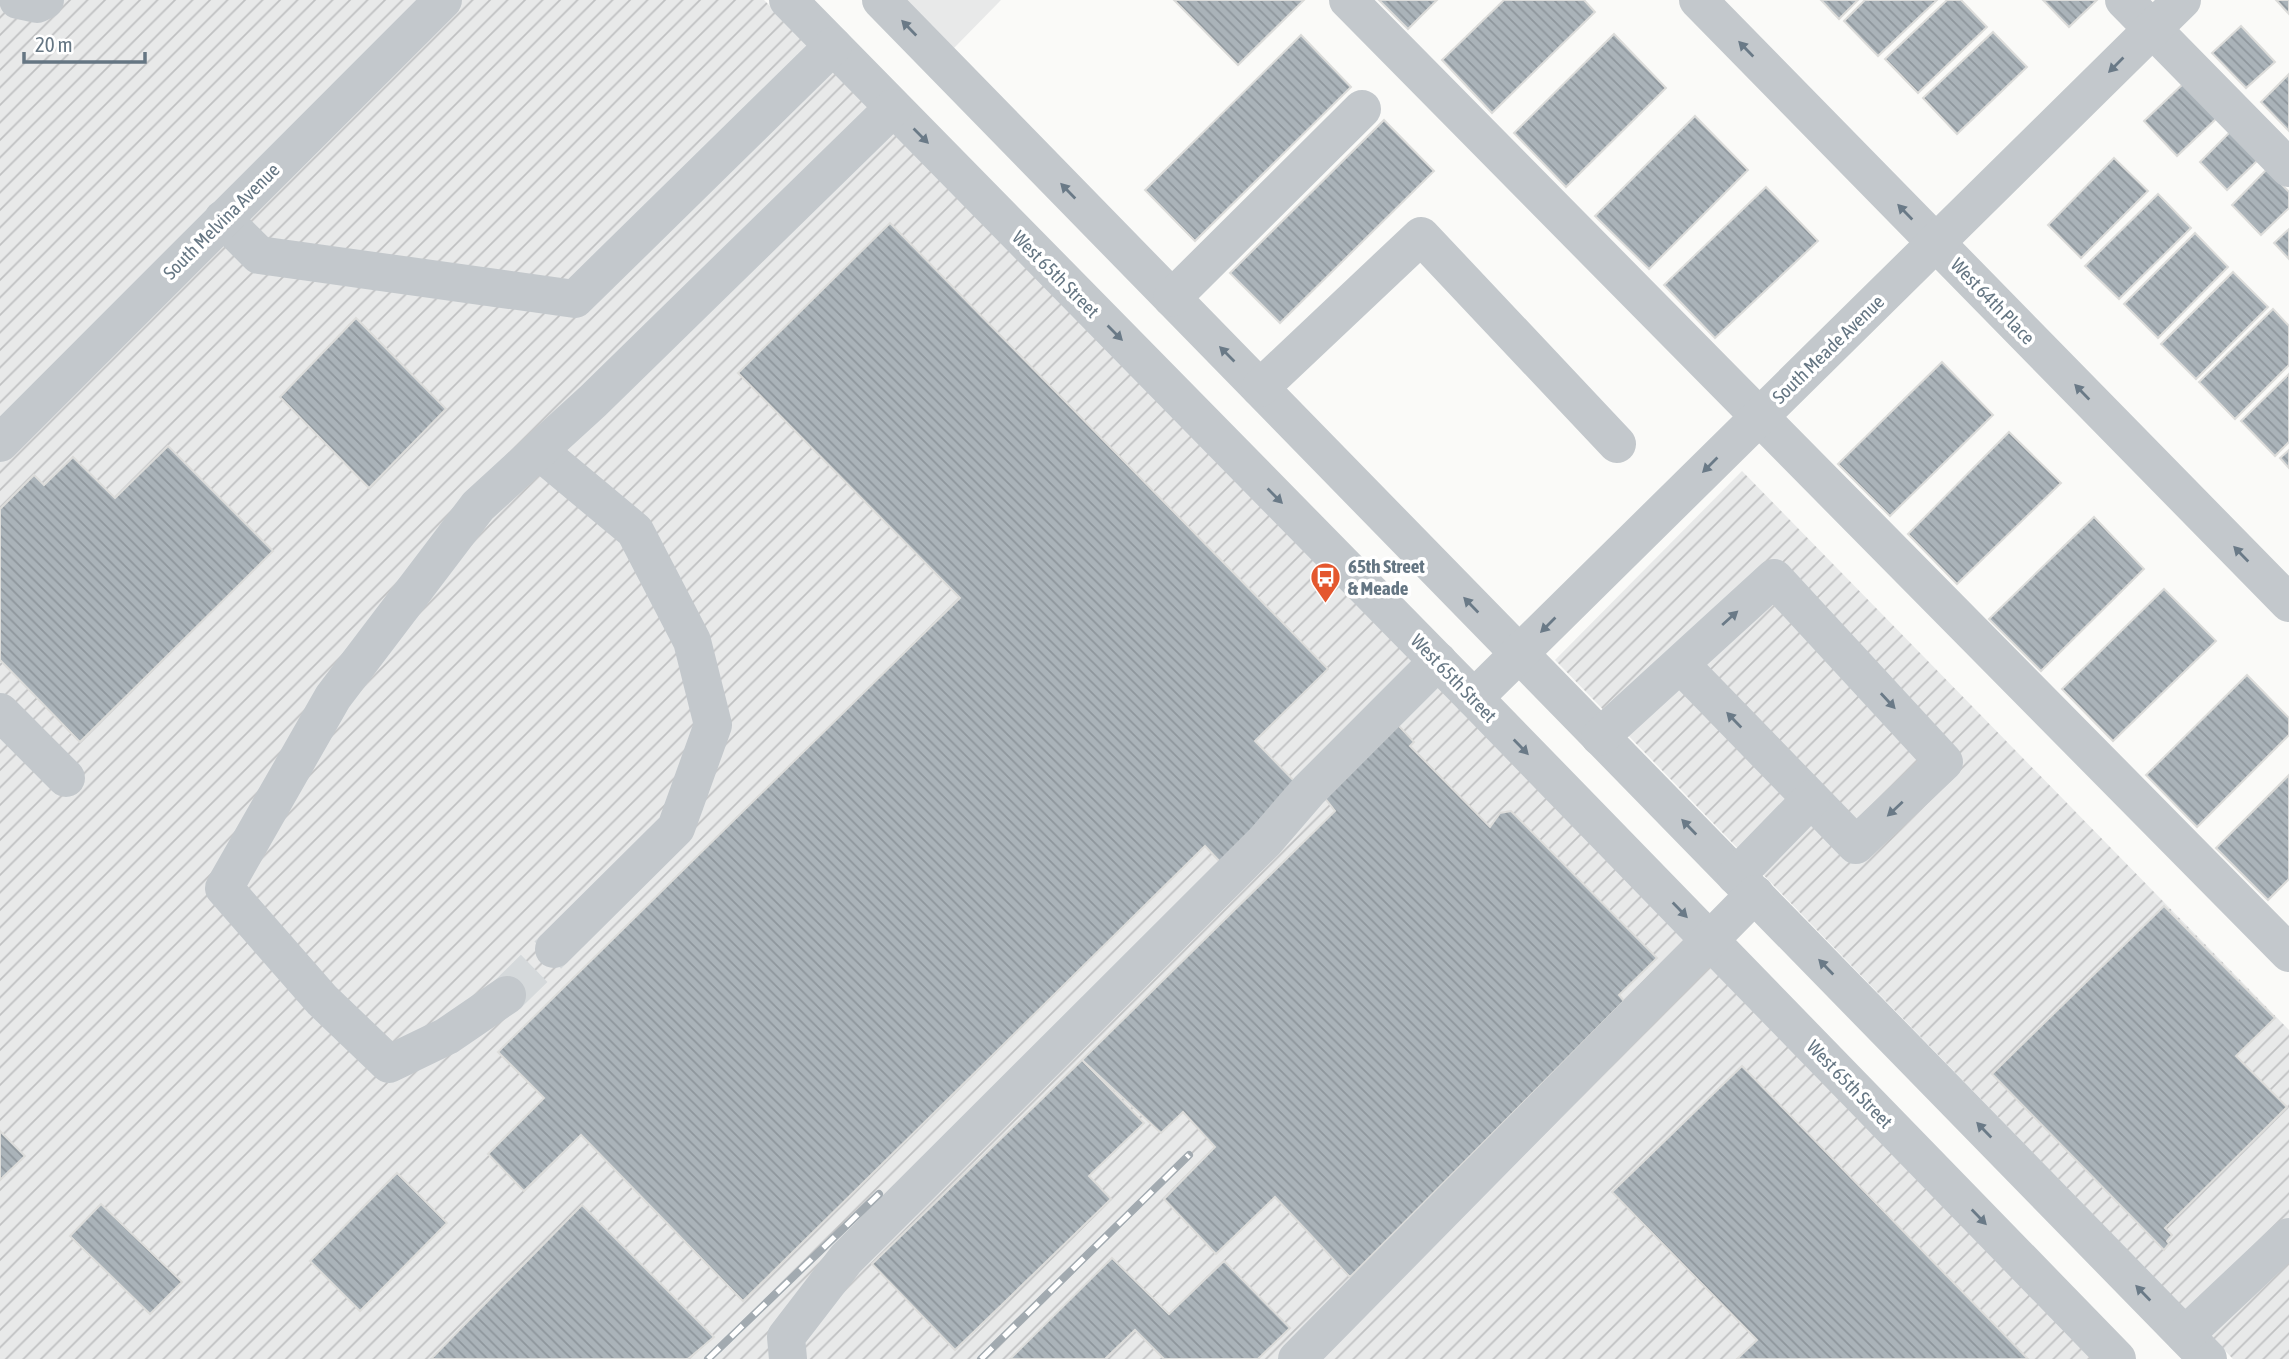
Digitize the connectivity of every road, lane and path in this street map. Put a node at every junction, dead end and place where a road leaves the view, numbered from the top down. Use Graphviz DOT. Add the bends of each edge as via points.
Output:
graph roads {
  1 [pos="18,0"];
  2 [pos="45,0"];
  3 [pos="443,0"];
  4 [pos="788,0"];
  5 [pos="881,0"];
  6 [pos="1348,0"];
  7 [pos="1698,0"];
  8 [pos="2124,0"];
  9 [pos="2182,0"];
  10 [pos="2153,29"];
  11 [pos="833,46"];
  12 [pos="893,108"];
  13 [pos="1362,109"];
  14 [pos="2289,168"];
  15 [pos="223,219"];
  16 [pos="1936,243"];
  17 [pos="1172,298"];
  18 [pos="1260,388"];
  19 [pos="1759,417"];
  20 [pos="0,443"];
  21 [pos="1617,444"];
  22 [pos="539,451"];
  23 [pos="2289,603"];
  24 [pos="1519,653"];
  25 [pos="1437,661"];
  26 [pos="1680,664"];
  27 [pos="1474,698"];
  28 [pos="0,712"];
  29 [pos="1600,737"];
  30 [pos="66,778"];
  31 [pos="1811,799"];
  32 [pos="1745,885"];
  33 [pos="1709,939"];
  34 [pos="554,949"];
  35 [pos="2289,953"];
  36 [pos="507,995"];
  37 [pos="2289,1237"];
  38 [pos="2197,1347"];
  39 [pos="788,1359"];
  40 [pos="1297,1359"];
  41 [pos="2117,1359"];
  1 -- 2 [label="street" via="37,4"];
  3 -- 15 [label="street, South Melvina Avenue"];
  4 -- 11 [label="street, West 65th Street"];
  17 -- 5 [label="street, one-way"];
  6 -- 19 [label="street"];
  16 -- 7 [label="street, West 64th Place, one-way"];
  8 -- 10 [label="street"];
  9 -- 10 [label="street, South Meade Avenue"];
  10 -- 14 [label="street"];
  10 -- 16 [label="street, South Meade Avenue, one-way"];
  11 -- 12 [label="street, West 65th Street"];
  11 -- 15 [label="street" via="575,299 259,255"];
  12 -- 22 [label="street"];
  12 -- 25 [label="street, West 65th Street, one-way"];
  13 -- 17 [label="street"];
  15 -- 20 [label="street, South Melvina Avenue"];
  16 -- 19 [label="street, South Meade Avenue"];
  23 -- 16 [label="street, West 64th Place, one-way"];
  18 -- 17 [label="street, one-way"];
  18 -- 21 [label="street" via="1421,236"];
  24 -- 18 [label="street, one-way"];
  19 -- 24 [label="street, South Meade Avenue, one-way"];
  19 -- 35 [label="street"];
  22 -- 34 [label="street" via="635,531 692,641 713,725 676,828"];
  22 -- 36 [label="street" via="478,506 333,696 224,888 322,1000 389,1064 447,1036"];
  24 -- 27 [label="street, South Meade Avenue"];
  24 -- 29 [label="street"];
  25 -- 27 [label="street, West 65th Street"];
  25 -- 39 [label="street" via="1265,841 846,1259 786,1336"];
  26 -- 29 [label="street"];
  31 -- 26 [label="street, one-way"];
  26 -- 31 [label="street, one-way" via="1774,578 1944,762 1856,845"];
  27 -- 33 [label="street, West 65th Street, one-way"];
  28 -- 30 [label="street"];
  32 -- 29 [label="street, one-way"];
  31 -- 32 [label="street"];
  32 -- 33 [label="street"];
  38 -- 32 [label="street, one-way"];
  33 -- 40 [label="street"];
  33 -- 41 [label="street, West 65th Street, one-way"];
  37 -- 38 [label="street"];
}
